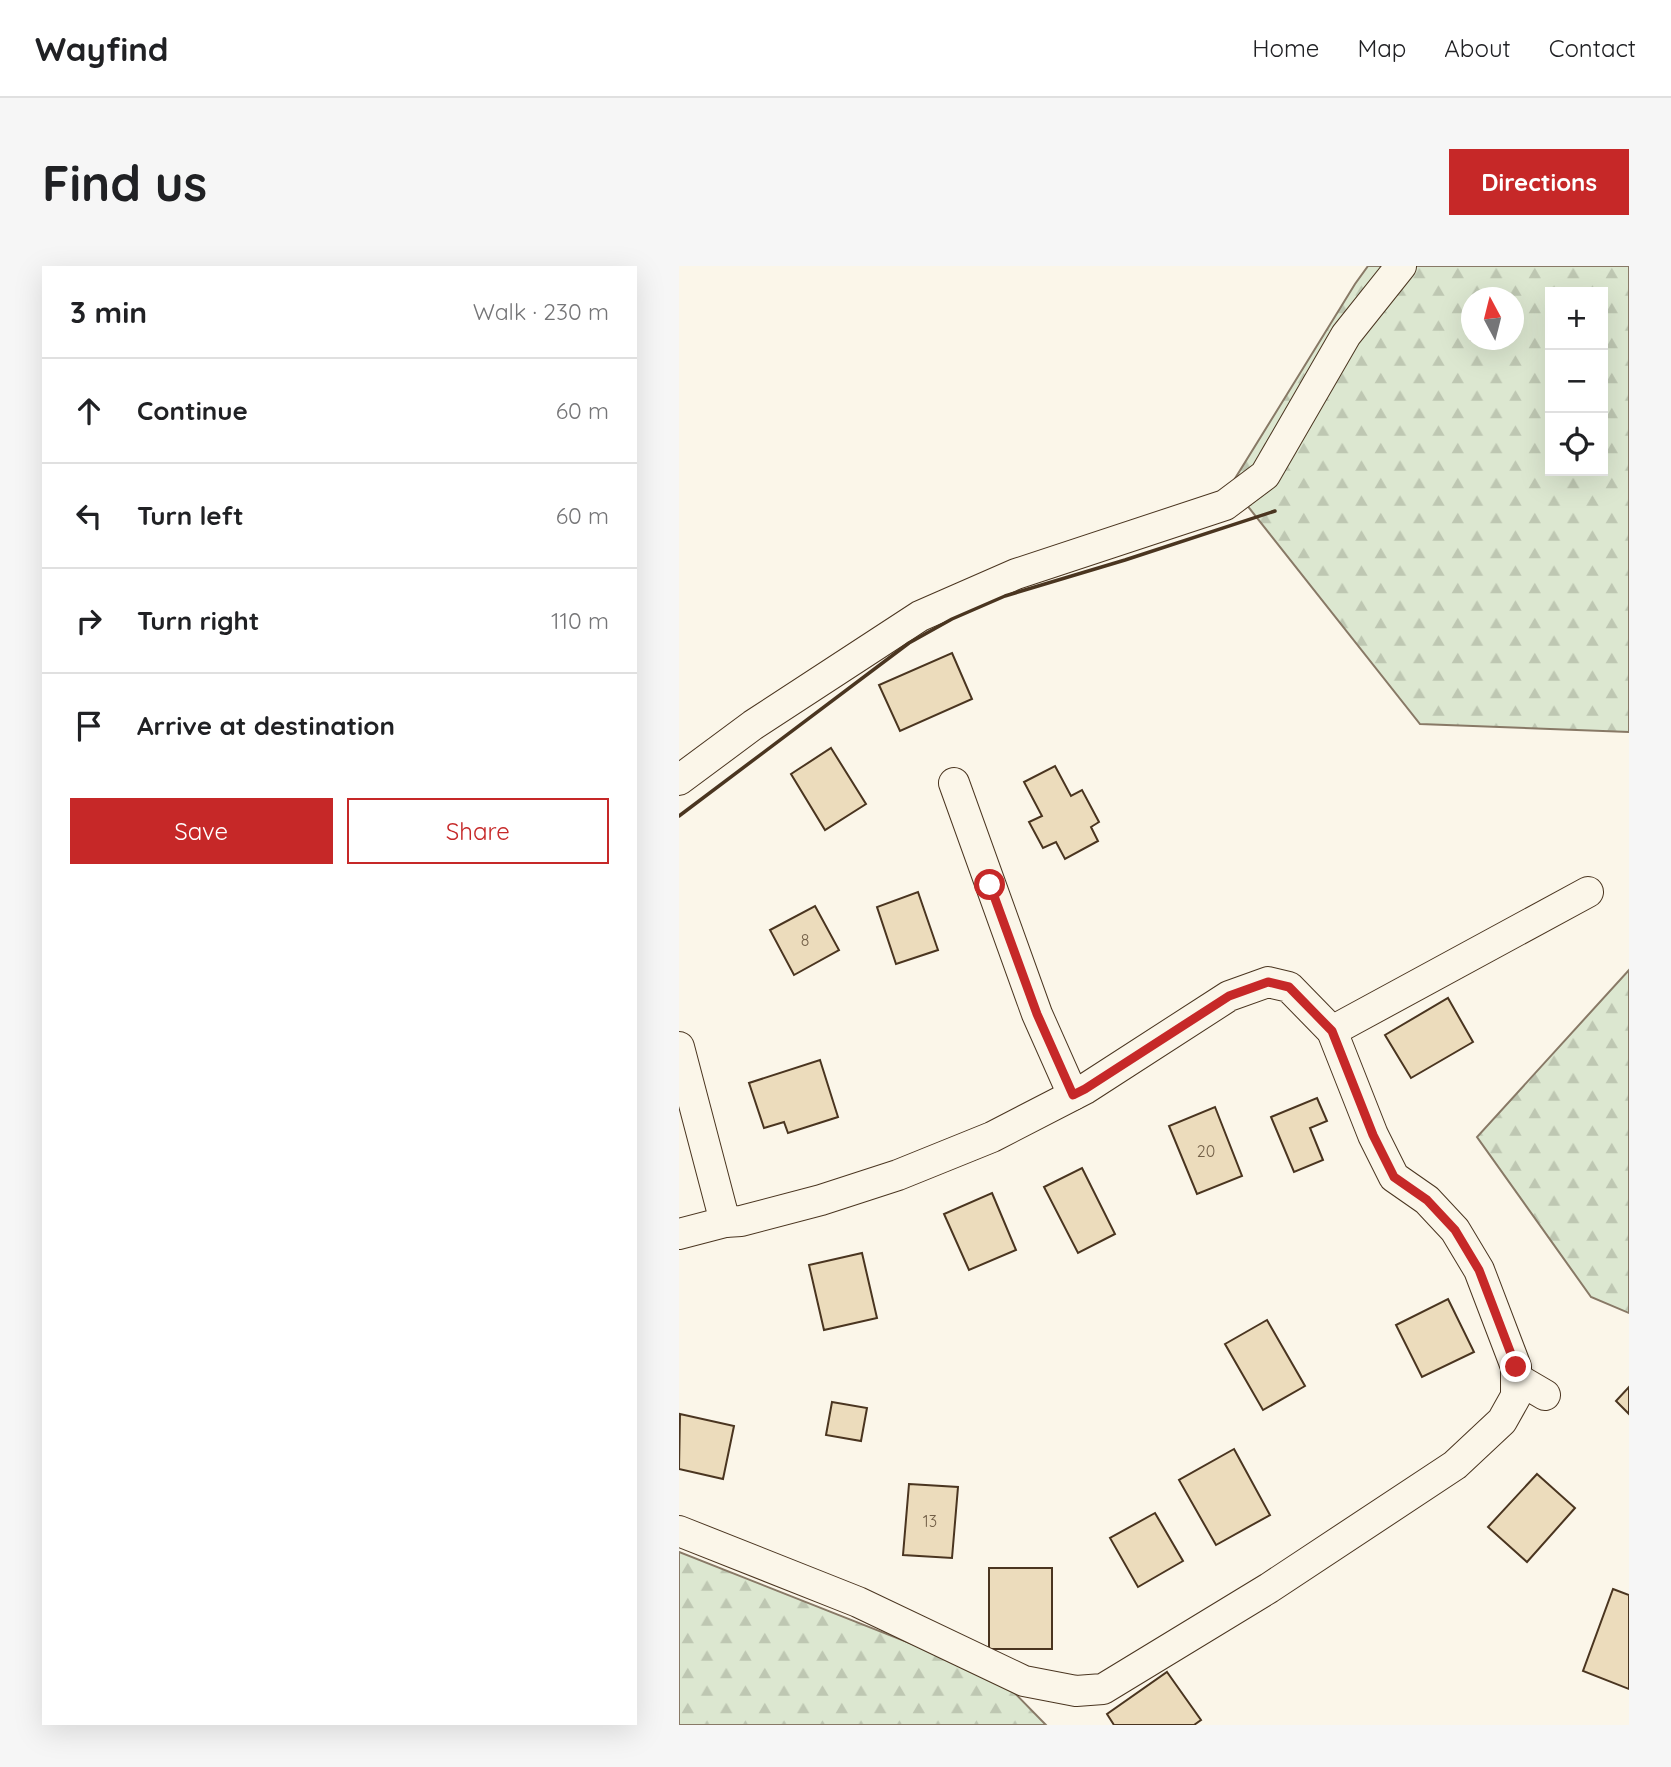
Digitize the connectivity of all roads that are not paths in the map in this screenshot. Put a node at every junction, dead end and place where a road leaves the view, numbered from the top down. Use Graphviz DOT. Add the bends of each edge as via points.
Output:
graph roads {
  1 [pos="1401,266"];
  2 [pos="679,780"];
  3 [pos="954,783"];
  4 [pos="1588,892"];
  5 [pos="1332,1031"];
  6 [pos="679,1047"];
  7 [pos="1073,1095"];
  8 [pos="725,1222"];
  9 [pos="679,1234"];
  10 [pos="1516,1378"];
  11 [pos="1545,1395"];
  12 [pos="679,1531"];
  1 -- 2 [label="street" via="1346,335 1265,475 1225,505 1017,574 920,616 753,725"];
  3 -- 7 [label="street" via="1037,1014"];
  4 -- 5 [label="street"];
  5 -- 7 [label="street" via="1289,987 1268,982 1229,996"];
  5 -- 10 [label="street" via="1394,1177 1427,1200 1455,1230 1479,1270 1516,1367"];
  6 -- 8 [label="street"];
  7 -- 8 [label="street" via="992,1137 898,1175"];
  8 -- 9 [label="street"];
  10 -- 11 [label="street"];
  10 -- 12 [label="street" via="1515,1396 1502,1421 1455,1465 1269,1588 1103,1689 1076,1691 1024,1681 858,1602"];
}
